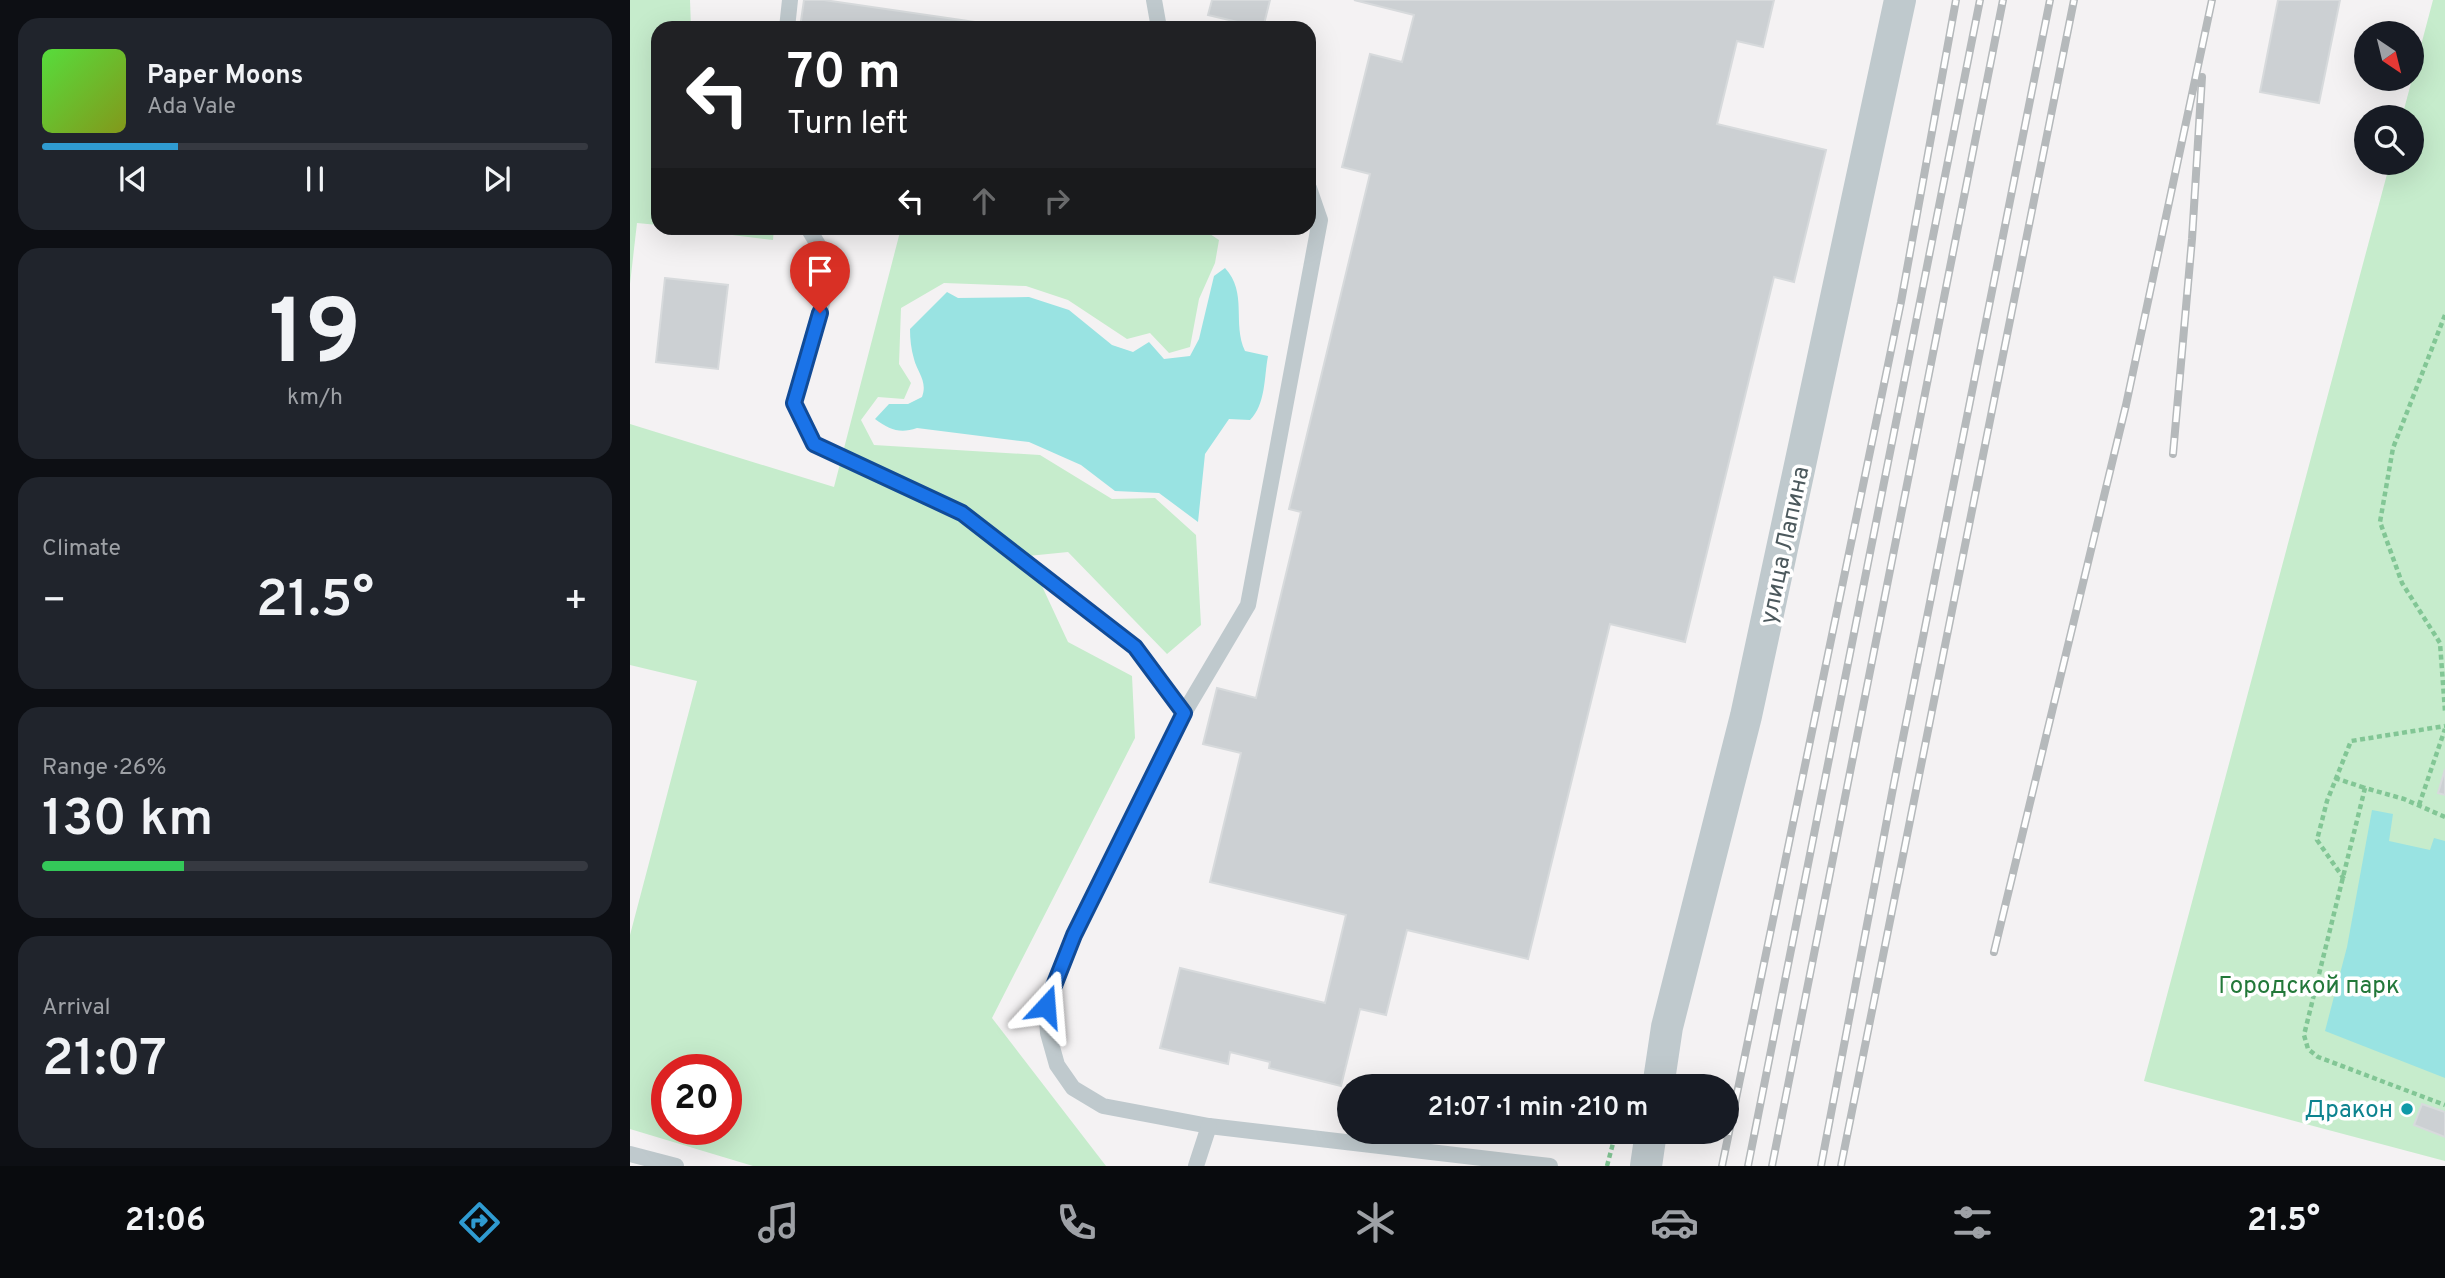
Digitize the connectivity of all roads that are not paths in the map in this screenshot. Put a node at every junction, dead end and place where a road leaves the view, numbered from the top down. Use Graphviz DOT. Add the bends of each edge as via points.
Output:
graph roads {
  1 [pos="790,0"];
  2 [pos="1154,0"];
  3 [pos="1900,0"];
  4 [pos="787,21"];
  5 [pos="1158,21"];
  6 [pos="1316,208"];
  7 [pos="812,235"];
  8 [pos="1184,713"];
  9 [pos="1660,1074"];
  10 [pos="1209,1126"];
  11 [pos="1649,1144"];
  12 [pos="630,1154"];
  13 [pos="676,1166"];
  14 [pos="1196,1166"];
  15 [pos="1550,1166"];
  16 [pos="1646,1166"];
  1 -- 4 [label="lane"];
  2 -- 5 [label="lane"];
  3 -- 9 [label="street, улица Лапина" via="1746,716 1667,1027"];
  6 -- 8 [label="lane" via="1320,220 1248,605"];
  7 -- 8 [label="lane" via="832,268 794,403 814,444 962,513 1135,647"];
  8 -- 10 [label="lane" via="1080,923 1046,1006 1057,1065 1073,1088 1103,1106"];
  10 -- 14 [label="lane"];
  10 -- 15 [label="lane"];
  11 -- 16 [label="street"];
  12 -- 13 [label="lane"];
}
